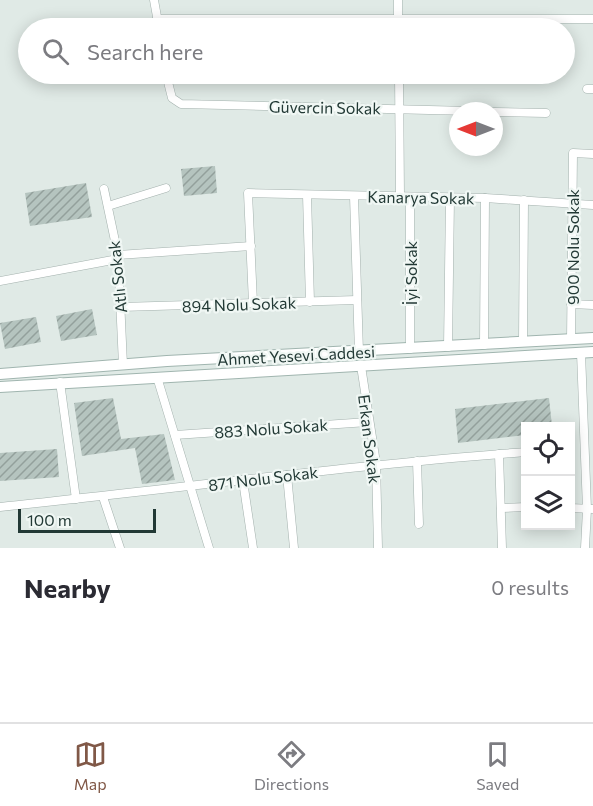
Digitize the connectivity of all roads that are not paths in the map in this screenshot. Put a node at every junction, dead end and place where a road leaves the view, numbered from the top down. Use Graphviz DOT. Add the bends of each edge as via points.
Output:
graph roads {
  1 [pos="154,0"];
  2 [pos="398,0"];
  3 [pos="158,18"];
  4 [pos="398,18"];
  5 [pos="575,19"];
  6 [pos="593,19"];
  7 [pos="168,84"];
  8 [pos="399,84"];
  9 [pos="399,109"];
  10 [pos="449,110"];
  11 [pos="503,112"];
  12 [pos="546,113"];
  13 [pos="593,154"];
  14 [pos="166,188"];
  15 [pos="104,189"];
  16 [pos="307,195"];
  17 [pos="354,196"];
  18 [pos="400,197"];
  19 [pos="410,197"];
  20 [pos="450,198"];
  21 [pos="485,198"];
  22 [pos="524,200"];
  23 [pos="571,204"];
  24 [pos="593,205"];
  25 [pos="108,207"];
  26 [pos="250,246"];
  27 [pos="118,257"];
  28 [pos="0,281"];
  29 [pos="357,300"];
  30 [pos="310,302"];
  31 [pos="253,303"];
  32 [pos="571,304"];
  33 [pos="593,305"];
  34 [pos="121,307"];
  35 [pos="593,338"];
  36 [pos="571,340"];
  37 [pos="523,342"];
  38 [pos="484,345"];
  39 [pos="448,347"];
  40 [pos="410,349"];
  41 [pos="359,352"];
  42 [pos="581,352"];
  43 [pos="593,352"];
  44 [pos="123,365"];
  45 [pos="361,366"];
  46 [pos="0,374"];
  47 [pos="157,377"];
  48 [pos="60,382"];
  49 [pos="0,387"];
  50 [pos="368,422"];
  51 [pos="175,435"];
  52 [pos="521,452"];
  53 [pos="499,454"];
  54 [pos="417,461"];
  55 [pos="376,463"];
  56 [pos="287,475"];
  57 [pos="243,481"];
  58 [pos="190,488"];
  59 [pos="104,496"];
  60 [pos="76,500"];
  61 [pos="0,507"];
  62 [pos="521,507"];
  63 [pos="501,508"];
  64 [pos="575,508"];
  65 [pos="590,509"];
  66 [pos="419,524"];
  67 [pos="120,548"];
  68 [pos="209,548"];
  69 [pos="253,548"];
  70 [pos="294,548"];
  71 [pos="378,548"];
  72 [pos="502,548"];
  73 [pos="585,548"];
  1 -- 3 [label="street"];
  2 -- 4 [label="street"];
  5 -- 6 [label="street"];
  7 -- 9 [label="street, Güvercin Sokak" via="172,98 181,104"];
  8 -- 9 [label="street"];
  9 -- 10 [label="street, Güvercin Sokak"];
  9 -- 18 [label="street"];
  11 -- 12 [label="street"];
  13 -- 23 [label="street, 900 Nolu Sokak" via="573,153"];
  14 -- 25 [label="street"];
  15 -- 25 [label="street, Atlı Sokak"];
  16 -- 17 [label="street, Kanarya Sokak"];
  16 -- 26 [label="street, Kanarya Sokak" via="248,194"];
  16 -- 30 [label="street"];
  17 -- 18 [label="street, Kanarya Sokak"];
  17 -- 29 [label="street"];
  18 -- 19 [label="street, Kanarya Sokak"];
  19 -- 20 [label="street, Kanarya Sokak"];
  19 -- 40 [label="street, İyi Sokak"];
  20 -- 21 [label="street, Kanarya Sokak"];
  20 -- 39 [label="street"];
  21 -- 22 [label="street, Kanarya Sokak"];
  21 -- 38 [label="street"];
  22 -- 23 [label="street, Kanarya Sokak"];
  22 -- 37 [label="street"];
  23 -- 24 [label="street, Kanarya Sokak"];
  23 -- 32 [label="street, 900 Nolu Sokak"];
  25 -- 27 [label="street, Atlı Sokak"];
  26 -- 27 [label="street"];
  26 -- 31 [label="street"];
  27 -- 28 [label="street"];
  27 -- 34 [label="street, Atlı Sokak"];
  29 -- 30 [label="street, 894 Nolu Sokak"];
  29 -- 41 [label="street"];
  30 -- 31 [label="street, 894 Nolu Sokak"];
  31 -- 34 [label="street, 894 Nolu Sokak"];
  32 -- 33 [label="street"];
  32 -- 36 [label="street, 900 Nolu Sokak"];
  34 -- 44 [label="street, Atlı Sokak"];
  35 -- 36 [label="main road, Ahmet Yesevi Caddesi"];
  36 -- 37 [label="main road, Ahmet Yesevi Caddesi"];
  37 -- 38 [label="main road, Ahmet Yesevi Caddesi"];
  38 -- 39 [label="main road, Ahmet Yesevi Caddesi"];
  39 -- 40 [label="main road, Ahmet Yesevi Caddesi"];
  40 -- 41 [label="main road, Ahmet Yesevi Caddesi"];
  41 -- 44 [label="main road, Ahmet Yesevi Caddesi"];
  42 -- 43 [label="main road, Ahmet Yesevi Caddesi"];
  42 -- 45 [label="main road, Ahmet Yesevi Caddesi"];
  42 -- 65 [label="street"];
  44 -- 46 [label="main road, Ahmet Yesevi Caddesi"];
  45 -- 47 [label="main road, Ahmet Yesevi Caddesi"];
  45 -- 50 [label="street, Erkan Sokak"];
  47 -- 48 [label="main road, Ahmet Yesevi Caddesi"];
  47 -- 51 [label="street"];
  48 -- 49 [label="main road, Ahmet Yesevi Caddesi"];
  48 -- 60 [label="street"];
  50 -- 51 [label="street, 883 Nolu Sokak"];
  50 -- 55 [label="street, Erkan Sokak"];
  51 -- 58 [label="street"];
  52 -- 53 [label="street, 871 Nolu Sokak"];
  53 -- 54 [label="street, 871 Nolu Sokak"];
  53 -- 63 [label="street"];
  54 -- 55 [label="street, 871 Nolu Sokak"];
  54 -- 66 [label="street"];
  55 -- 56 [label="street, 871 Nolu Sokak"];
  55 -- 71 [label="street, Erkan Sokak"];
  56 -- 57 [label="street, 871 Nolu Sokak"];
  56 -- 70 [label="street"];
  57 -- 58 [label="street, 871 Nolu Sokak"];
  57 -- 69 [label="street"];
  58 -- 59 [label="street, 871 Nolu Sokak"];
  58 -- 68 [label="street"];
  59 -- 60 [label="street, 871 Nolu Sokak"];
  59 -- 67 [label="street"];
  60 -- 61 [label="street, 871 Nolu Sokak"];
  62 -- 63 [label="street"];
  63 -- 72 [label="street"];
  64 -- 65 [label="street"];
  65 -- 73 [label="street"];
}
